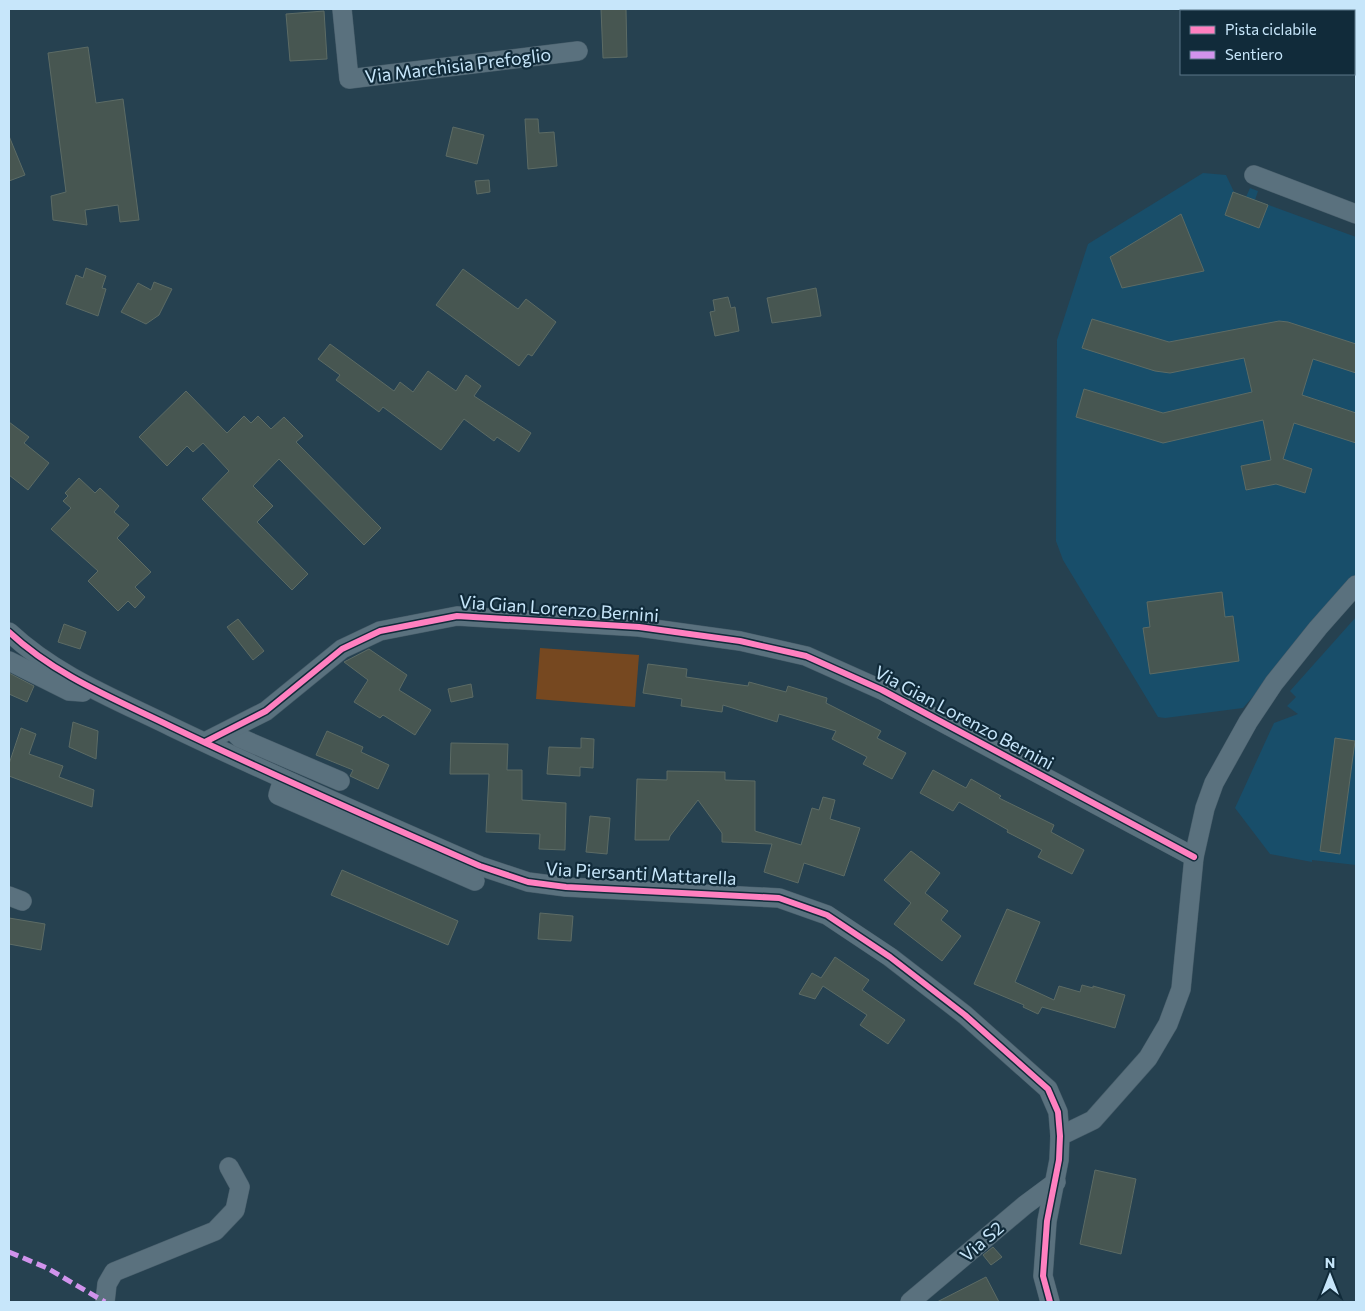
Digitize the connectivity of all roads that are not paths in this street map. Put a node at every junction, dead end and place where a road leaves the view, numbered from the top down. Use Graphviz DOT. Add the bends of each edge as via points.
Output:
graph roads {
  1 [pos="342,9"];
  2 [pos="578,51"];
  3 [pos="1254,175"];
  4 [pos="1356,214"];
  5 [pos="1356,586"];
  6 [pos="9,632"];
  7 [pos="9,661"];
  8 [pos="103,694"];
  9 [pos="232,730"];
  10 [pos="205,742"];
  11 [pos="340,780"];
  12 [pos="368,826"];
  13 [pos="1194,858"];
  14 [pos="475,881"];
  15 [pos="1060,1136"];
  16 [pos="229,1167"];
  17 [pos="1056,1182"];
  18 [pos="104,1302"];
  19 [pos="910,1302"];
  20 [pos="1050,1302"];
  1 -- 2 [label="street, Via Marchisia Prefoglio" via="349,79"];
  3 -- 4 [label="street"];
  5 -- 13 [label="street" via="1311,636 1248,722 1214,783"];
  6 -- 8 [label="street, Via Piersanti Mattarella" via="46,663"];
  7 -- 8 [label="street" via="70,691"];
  8 -- 10 [label="street, Via Piersanti Mattarella"];
  9 -- 10 [label="street, Via Gian Lorenzo Bernini"];
  9 -- 11 [label="street" via="240,738"];
  9 -- 13 [label="street, Via Gian Lorenzo Bernini" via="281,701 342,649 380,631 456,616 639,627 740,641 806,656 882,690"];
  10 -- 12 [label="street, Via Piersanti Mattarella"];
  12 -- 14 [label="street"];
  12 -- 15 [label="street, Via Piersanti Mattarella" via="528,882 566,887 766,896 792,901 827,915 854,931 937,993 1048,1089 1058,1112"];
  13 -- 15 [label="street" via="1181,989 1168,1024 1148,1058 1093,1120"];
  15 -- 17 [label="street, Via Piersanti Mattarella"];
  16 -- 18 [label="street" via="240,1187 235,1210 215,1231 114,1272 107,1284"];
  17 -- 19 [label="street, Via S2"];
  17 -- 20 [label="street, Via Piersanti Mattarella" via="1047,1221 1043,1276"];
}
